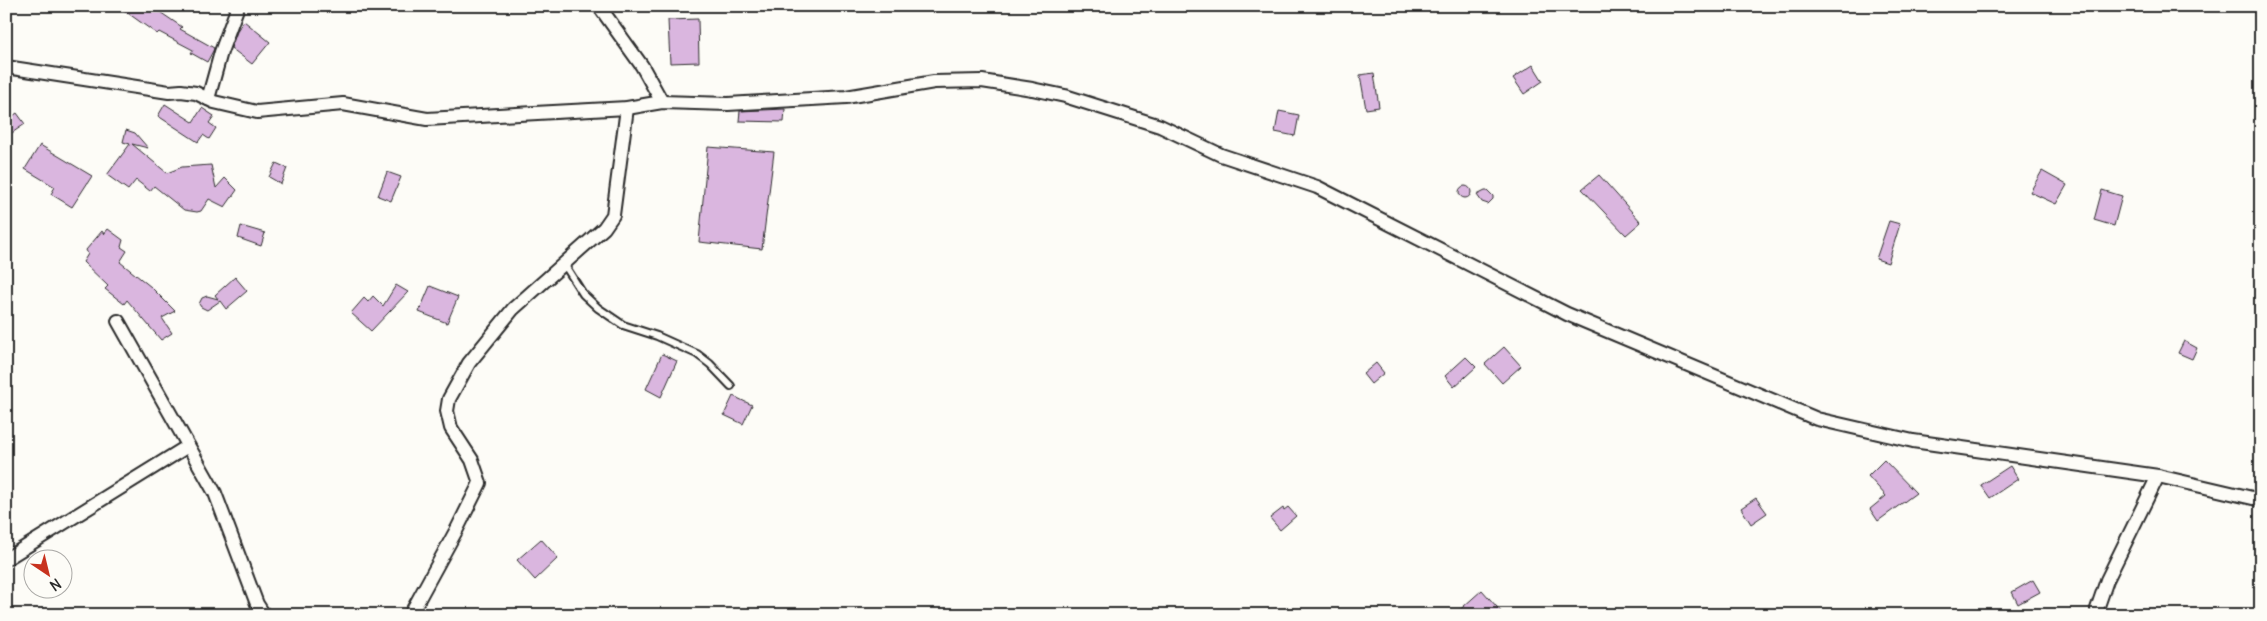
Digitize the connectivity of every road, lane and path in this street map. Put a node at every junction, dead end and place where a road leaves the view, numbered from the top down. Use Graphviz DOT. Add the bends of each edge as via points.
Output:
graph roads {
  1 [pos="238,6"];
  2 [pos="599,6"];
  3 [pos="6,67"];
  4 [pos="208,100"];
  5 [pos="662,102"];
  6 [pos="627,108"];
  7 [pos="564,264"];
  8 [pos="118,321"];
  9 [pos="731,386"];
  10 [pos="188,446"];
  11 [pos="2158,476"];
  12 [pos="2261,500"];
  13 [pos="6,559"];
  14 [pos="264,615"];
  15 [pos="410,615"];
  16 [pos="2101,615"];
  1 -- 4 [label="street" via="220,52"];
  2 -- 5 [label="street" via="642,66"];
  3 -- 4 [label="street" via="169,92 196,93"];
  4 -- 6 [label="street" via="258,112 343,104 427,119"];
  5 -- 6 [label="street"];
  5 -- 11 [label="street" via="728,104 846,97 934,82 982,82 1065,96 1160,126 1221,155 1317,187 1567,314 1817,420 1913,441"];
  6 -- 7 [label="street" via="614,215"];
  7 -- 9 [label="lane" via="583,294 611,318 697,354"];
  7 -- 15 [label="street" via="513,309 469,363 449,399 447,411 451,428 472,460 480,483"];
  8 -- 10 [label="street"];
  10 -- 13 [label="street"];
  10 -- 14 [label="street" via="215,493"];
  11 -- 12 [label="street"];
  11 -- 16 [label="street" via="2107,580 2097,610"];
}
